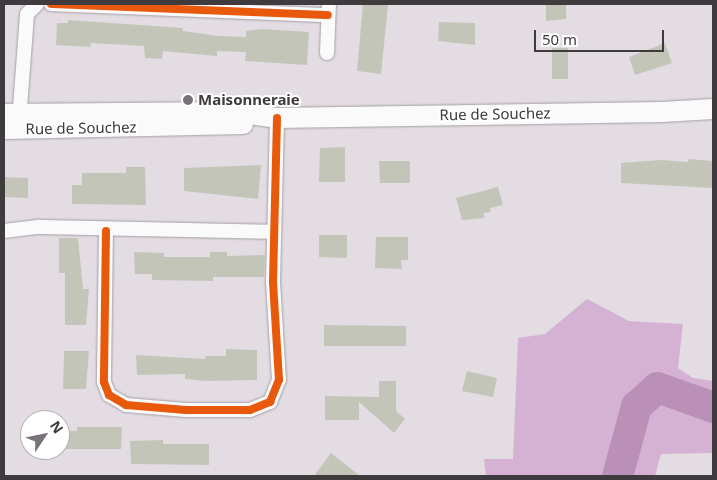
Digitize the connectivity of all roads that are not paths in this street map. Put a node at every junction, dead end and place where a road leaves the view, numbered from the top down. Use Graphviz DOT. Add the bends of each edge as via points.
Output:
graph roads {
  1 [pos="37,4"];
  2 [pos="51,4"];
  3 [pos="329,9"];
  4 [pos="327,53"];
  5 [pos="713,109"];
  6 [pos="277,118"];
  7 [pos="12,121"];
  8 [pos="4,231"];
  9 [pos="106,231"];
  10 [pos="274,232"];
  1 -- 7 [label="street" via="26,14"];
  2 -- 3 [label="street"];
  3 -- 4 [label="street"];
  5 -- 6 [label="main road, Rue de Souchez"];
  6 -- 7 [label="main road, Rue de Souchez" via="236,125"];
  6 -- 10 [label="street"];
  8 -- 9 [label="street" via="38,227"];
  9 -- 10 [label="street"];
  9 -- 10 [label="street" via="104,382 109,396 126,405 186,410 250,410 270,402 279,380"];
}
